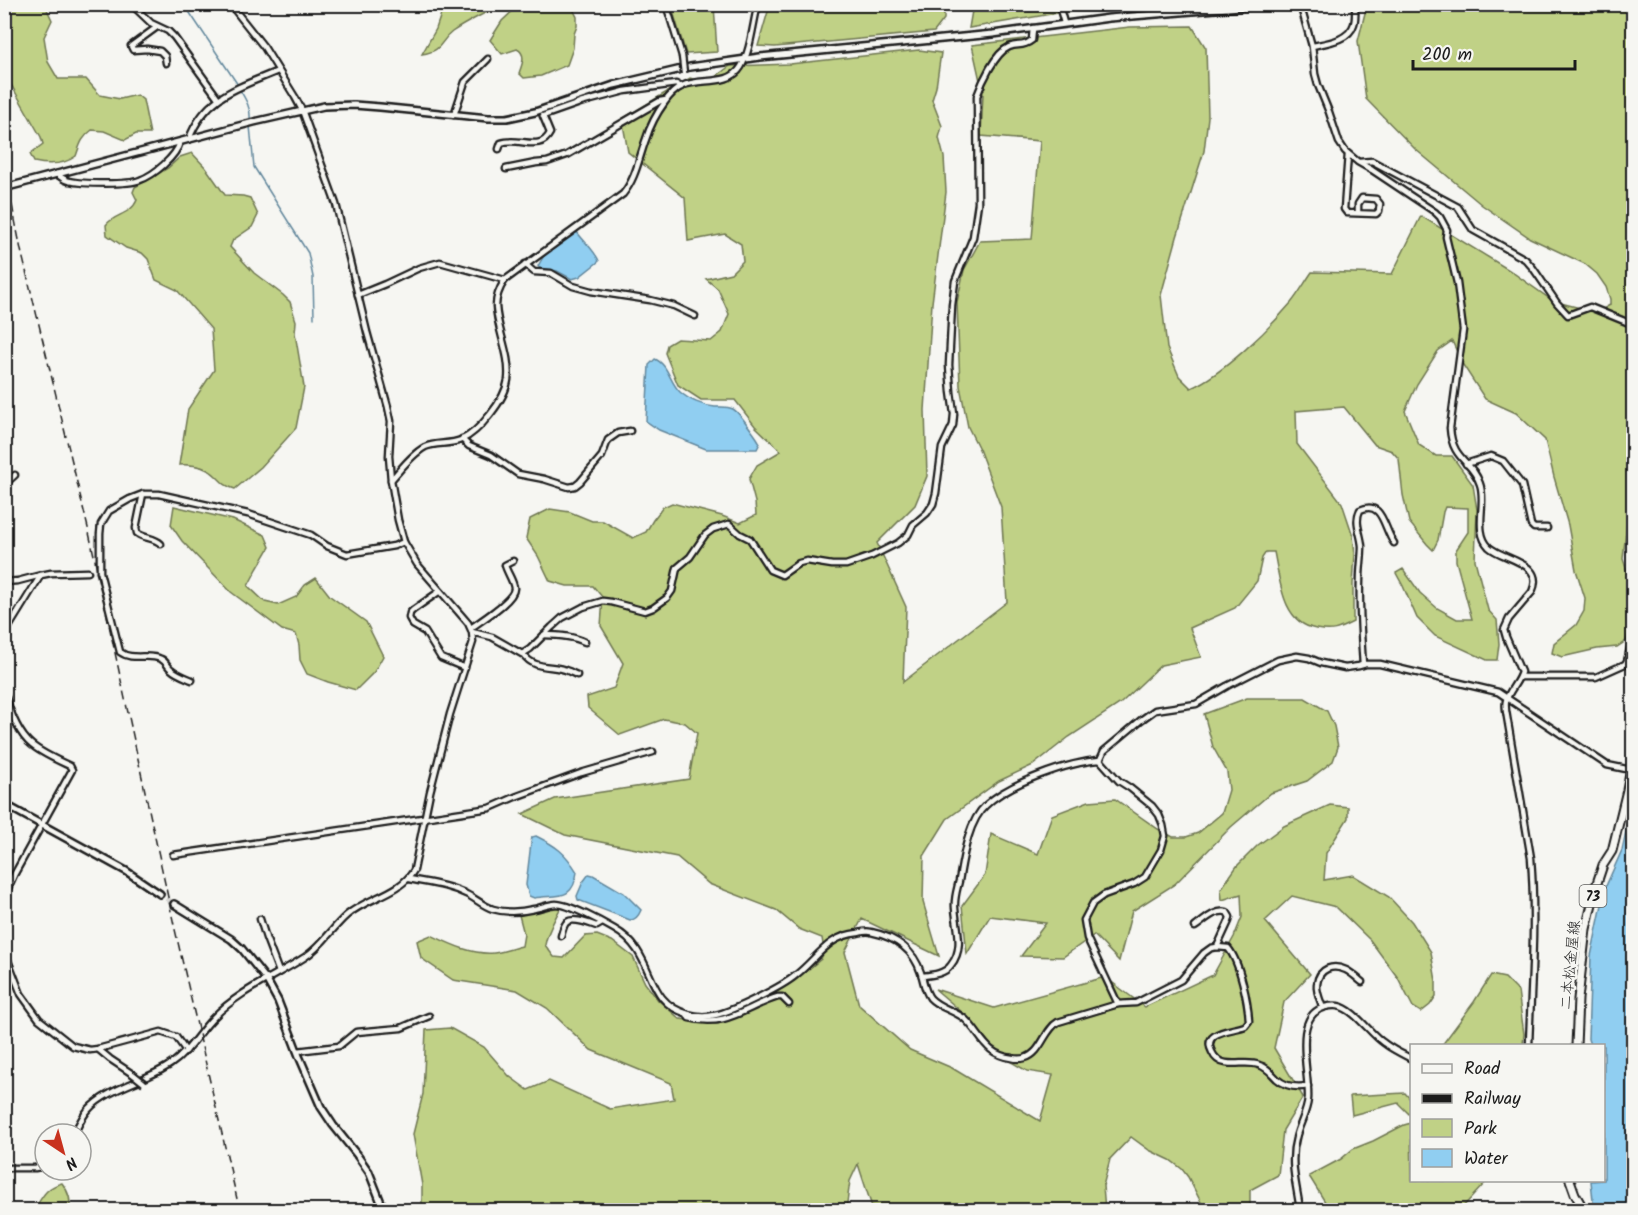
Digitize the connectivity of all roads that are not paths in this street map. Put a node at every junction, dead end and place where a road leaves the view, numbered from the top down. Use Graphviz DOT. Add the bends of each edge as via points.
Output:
graph roads {
  1 [pos="131,4"];
  2 [pos="230,4"];
  3 [pos="666,4"];
  4 [pos="758,4"];
  5 [pos="1016,4"];
  6 [pos="1043,4"];
  7 [pos="1054,4"];
  8 [pos="1276,4"];
  9 [pos="1300,4"];
  10 [pos="1355,4"];
  11 [pos="1064,24"];
  12 [pos="157,27"];
  13 [pos="1034,28"];
  14 [pos="1312,46"];
  15 [pos="488,58"];
  16 [pos="745,59"];
  17 [pos="166,63"];
  18 [pos="278,71"];
  19 [pos="687,84"];
  20 [pos="681,87"];
  21 [pos="218,98"];
  22 [pos="666,100"];
  23 [pos="302,110"];
  24 [pos="541,113"];
  25 [pos="454,115"];
  26 [pos="189,139"];
  27 [pos="180,142"];
  28 [pos="499,149"];
  29 [pos="1348,154"];
  30 [pos="1358,162"];
  31 [pos="506,169"];
  32 [pos="57,174"];
  33 [pos="4,188"];
  34 [pos="1358,213"];
  35 [pos="525,264"];
  36 [pos="505,280"];
  37 [pos="357,295"];
  38 [pos="695,316"];
  39 [pos="1634,325"];
  40 [pos="630,431"];
  41 [pos="462,439"];
  42 [pos="1466,464"];
  43 [pos="15,475"];
  44 [pos="391,480"];
  45 [pos="4,485"];
  46 [pos="142,494"];
  47 [pos="1547,528"];
  48 [pos="404,542"];
  49 [pos="1394,543"];
  50 [pos="161,544"];
  51 [pos="1634,547"];
  52 [pos="1634,554"];
  53 [pos="513,561"];
  54 [pos="88,572"];
  55 [pos="41,574"];
  56 [pos="4,582"];
  57 [pos="440,591"];
  58 [pos="472,630"];
  59 [pos="1634,632"];
  60 [pos="4,635"];
  61 [pos="544,635"];
  62 [pos="585,642"];
  63 [pos="523,654"];
  64 [pos="1363,665"];
  65 [pos="465,668"];
  66 [pos="576,675"];
  67 [pos="1520,677"];
  68 [pos="192,680"];
  69 [pos="4,691"];
  70 [pos="1508,698"];
  71 [pos="1634,751"];
  72 [pos="653,752"];
  73 [pos="1100,760"];
  74 [pos="1631,770"];
  75 [pos="4,804"];
  76 [pos="426,817"];
  77 [pos="42,825"];
  78 [pos="173,855"];
  79 [pos="409,879"];
  80 [pos="160,894"];
  81 [pos="5,895"];
  82 [pos="4,901"];
  83 [pos="174,904"];
  84 [pos="260,919"];
  85 [pos="602,923"];
  86 [pos="1195,927"];
  87 [pos="561,936"];
  88 [pos="1217,946"];
  89 [pos="4,950"];
  90 [pos="279,972"];
  91 [pos="922,976"];
  92 [pos="266,979"];
  93 [pos="1362,982"];
  94 [pos="789,1004"];
  95 [pos="1118,1004"];
  96 [pos="1323,1008"];
  97 [pos="687,1014"];
  98 [pos="429,1016"];
  99 [pos="1529,1044"];
  100 [pos="1576,1044"];
  101 [pos="98,1049"];
  102 [pos="297,1050"];
  103 [pos="186,1051"];
  104 [pos="1410,1058"];
  105 [pos="144,1083"];
  106 [pos="1308,1086"];
  107 [pos="81,1122"];
  108 [pos="4,1168"];
  109 [pos="33,1168"];
  110 [pos="1571,1182"];
  111 [pos="384,1210"];
  112 [pos="1300,1210"];
  113 [pos="1584,1210"];
  1 -- 12 [label="street"];
  2 -- 18 [label="street" via="264,46"];
  3 -- 19 [label="street, bridge"];
  4 -- 16 [label="street"];
  5 -- 6 [label="street"];
  7 -- 11 [label="street" via="1060,9"];
  8 -- 11 [label="street"];
  9 -- 14 [label="street"];
  10 -- 14 [label="street" via="1354,26 1347,35"];
  11 -- 13 [label="street"];
  12 -- 17 [label="street" via="131,46 133,50 160,51"];
  12 -- 21 [label="street" via="174,37"];
  13 -- 16 [label="street"];
  13 -- 61 [label="street" via="1032,40 1008,48 991,66 977,96 978,203 973,237 955,281 952,304 949,365 953,424 942,448 936,493 927,513 898,543 872,556 846,565 807,561 782,575 770,570 750,539 729,524 717,527 705,535 677,568 672,591 653,608 645,611 624,604 594,603 562,618"];
  14 -- 29 [label="street" via="1318,85 1339,142"];
  15 -- 25 [label="street" via="465,82"];
  16 -- 19 [label="street" via="733,75"];
  16 -- 24 [label="street" via="652,75"];
  18 -- 21 [label="street"];
  18 -- 23 [label="street"];
  19 -- 20 [label="street"];
  20 -- 22 [label="street"];
  20 -- 24 [label="street" via="676,84 636,89"];
  21 -- 26 [label="street" via="194,125"];
  22 -- 31 [label="street" via="557,160"];
  22 -- 35 [label="street" via="646,136 627,189"];
  23 -- 25 [label="street" via="354,105"];
  23 -- 26 [label="street"];
  23 -- 37 [label="street" via="336,204"];
  24 -- 25 [label="street" via="507,118"];
  24 -- 28 [label="street" via="550,133 543,141 507,141"];
  26 -- 27 [label="street"];
  27 -- 32 [label="street"];
  27 -- 32 [label="street" via="169,159 138,182 69,181"];
  29 -- 30 [label="street"];
  29 -- 34 [label="street" via="1344,209 1347,213"];
  30 -- 39 [label="street" via="1372,161 1458,207 1473,230 1525,259 1568,315 1590,307"];
  30 -- 42 [label="street" via="1435,212 1447,230 1463,330 1450,436"];
  32 -- 33 [label="street"];
  34 -- 34 [label="street" via="1376,214 1378,200 1362,198"];
  35 -- 36 [label="street"];
  35 -- 38 [label="street" via="534,272 551,273 573,286 674,306"];
  36 -- 37 [label="street" via="440,262"];
  36 -- 41 [label="street" via="496,299 496,314 508,380 495,409 472,434"];
  37 -- 44 [label="street" via="388,408"];
  40 -- 41 [label="street" via="608,440 602,456 588,473 569,487 518,474"];
  41 -- 44 [label="street" via="426,446"];
  42 -- 47 [label="street" via="1491,456 1503,461 1524,490 1531,525"];
  42 -- 67 [label="street" via="1477,477 1483,495 1481,531 1485,542 1527,567 1534,579 1532,592 1504,630"];
  43 -- 45 [label="street"];
  44 -- 48 [label="street"];
  46 -- 48 [label="street" via="159,494 248,514 311,535 347,554"];
  46 -- 50 [label="street" via="137,533"];
  46 -- 68 [label="street" via="109,511 101,524 100,572 118,646 123,654 163,659 173,671"];
  48 -- 57 [label="street"];
  49 -- 64 [label="street" via="1374,508 1360,510 1357,521 1362,545"];
  51 -- 52 [label="main road"];
  53 -- 58 [label="street" via="505,565 514,589 512,595"];
  54 -- 55 [label="street"];
  55 -- 56 [label="street"];
  55 -- 60 [label="street"];
  57 -- 58 [label="street"];
  57 -- 65 [label="street" via="413,610 409,618 425,632 441,658"];
  58 -- 63 [label="street"];
  58 -- 65 [label="street" via="473,642"];
  59 -- 67 [label="street" via="1628,661 1596,677"];
  61 -- 62 [label="street"];
  61 -- 63 [label="street"];
  63 -- 66 [label="street" via="543,667"];
  64 -- 70 [label="street" via="1380,664 1489,689"];
  64 -- 73 [label="street" via="1345,668 1297,656 1278,660 1196,704 1155,710 1104,751"];
  65 -- 76 [label="street" via="452,704"];
  67 -- 70 [label="street"];
  69 -- 77 [label="street" via="29,742 72,770"];
  70 -- 74 [label="street" via="1606,765"];
  70 -- 99 [label="street" via="1507,717 1533,877"];
  71 -- 74 [label="main road, 二本松金屋線 / 73"];
  72 -- 76 [label="street" via="581,773 490,808"];
  73 -- 91 [label="street" via="1051,771 1004,792 986,805 963,855 955,900 958,950 946,970"];
  73 -- 95 [label="street" via="1119,781 1152,806 1164,825 1165,836 1144,877 1104,895 1084,920 1087,938"];
  74 -- 100 [label="main road, 二本松金屋線 / 73" via="1612,851 1603,865 1586,929"];
  75 -- 77 [label="street"];
  76 -- 78 [label="street"];
  76 -- 79 [label="street"];
  77 -- 80 [label="street"];
  77 -- 81 [label="street"];
  79 -- 85 [label="street" via="456,890 496,910 532,910 555,904"];
  79 -- 90 [label="street" via="360,905 318,947"];
  81 -- 82 [label="street"];
  83 -- 92 [label="street" via="231,939"];
  84 -- 90 [label="street"];
  85 -- 87 [label="street" via="597,926 568,921"];
  85 -- 97 [label="street" via="629,940 661,996 673,1009"];
  86 -- 88 [label="street" via="1215,913 1227,912 1229,921"];
  88 -- 95 [label="street" via="1204,953 1181,980 1136,1002"];
  88 -- 106 [label="street" via="1228,948 1236,960 1249,1021 1245,1026 1212,1037 1209,1045 1215,1058 1228,1064 1262,1065 1287,1086"];
  89 -- 101 [label="street" via="21,994 34,1014 73,1046"];
  90 -- 92 [label="street"];
  91 -- 95 [label="street" via="924,989 933,1000 963,1018 994,1053 1013,1058 1029,1056 1058,1022"];
  91 -- 97 [label="street" via="912,954 895,940 869,932 847,934 828,944 791,979 747,1002 716,1015"];
  92 -- 102 [label="street"];
  92 -- 103 [label="street" via="214,1016"];
  93 -- 96 [label="street" via="1337,967 1321,972 1317,991"];
  94 -- 97 [label="street" via="778,997 742,1014 710,1021 689,1018"];
  96 -- 104 [label="street" via="1342,1006 1382,1042"];
  96 -- 106 [label="street" via="1311,1015 1305,1029"];
  98 -- 102 [label="street" via="401,1028 356,1032 339,1046"];
  101 -- 103 [label="street" via="161,1032 176,1036"];
  101 -- 105 [label="street, bridge"];
  102 -- 111 [label="street" via="321,1107 369,1172"];
  103 -- 107 [label="street" via="170,1066 93,1105"];
  106 -- 112 [label="street" via="1307,1110 1292,1159"];
  108 -- 109 [label="street"];
  110 -- 113 [label="main road"];
}
